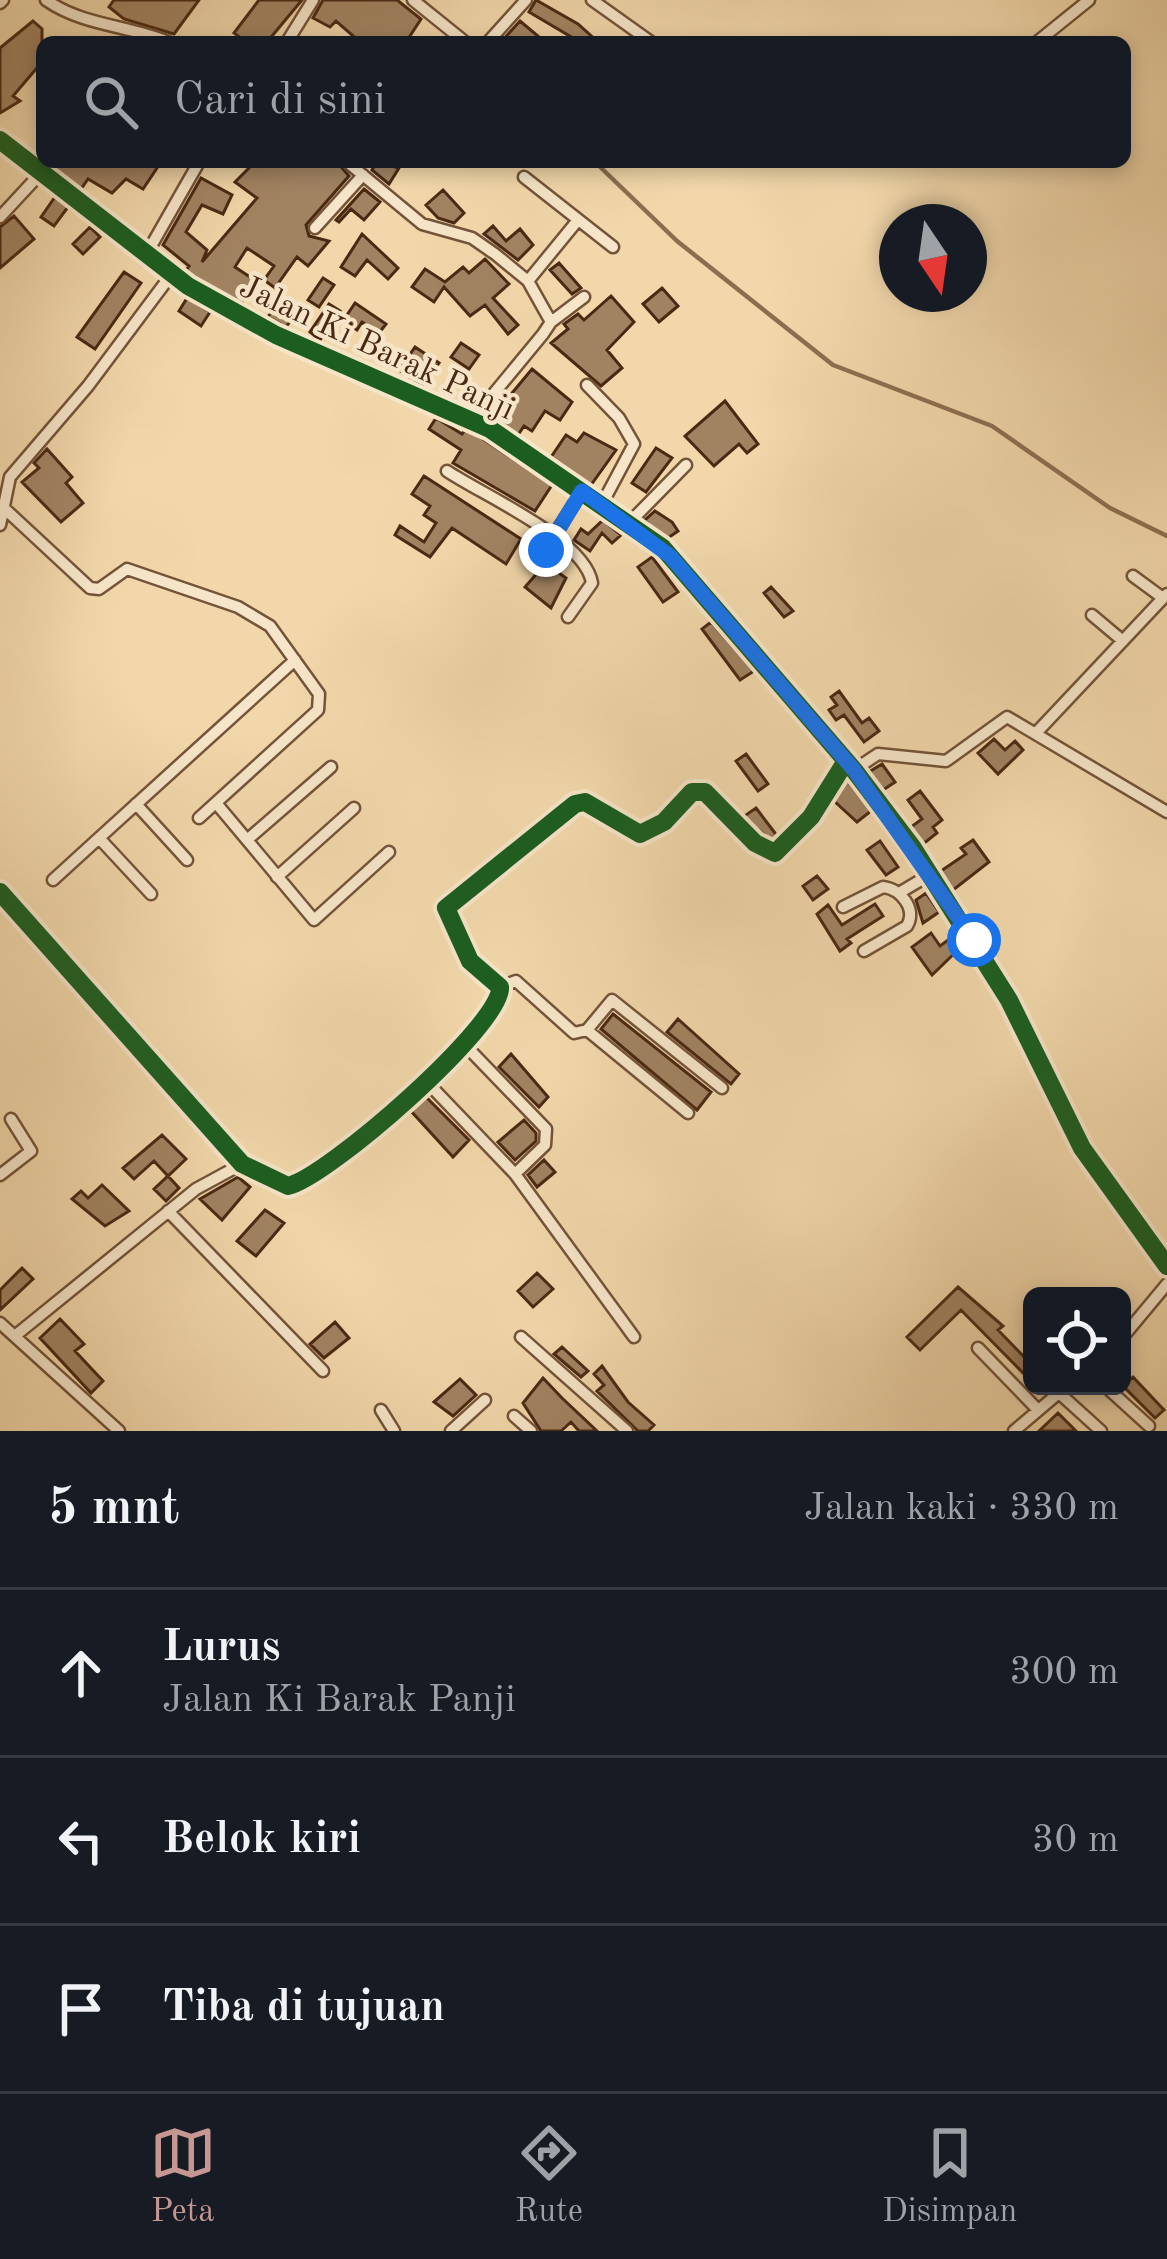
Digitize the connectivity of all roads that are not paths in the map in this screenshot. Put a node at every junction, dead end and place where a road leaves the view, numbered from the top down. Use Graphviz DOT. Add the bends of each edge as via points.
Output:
graph roads {
  1 [pos="46,0"];
  2 [pos="313,0"];
  3 [pos="413,0"];
  4 [pos="526,0"];
  5 [pos="592,0"];
  6 [pos="1089,0"];
  7 [pos="155,36"];
  8 [pos="291,36"];
  9 [pos="458,36"];
  10 [pos="493,36"];
  11 [pos="643,36"];
  12 [pos="1044,36"];
  13 [pos="0,140"];
  14 [pos="196,168"];
  15 [pos="354,168"];
  16 [pos="39,175"];
  17 [pos="363,175"];
  18 [pos="524,177"];
  19 [pos="0,217"];
  20 [pos="578,220"];
  21 [pos="315,228"];
  22 [pos="613,247"];
  23 [pos="146,255"];
  24 [pos="171,275"];
  25 [pos="528,281"];
  26 [pos="584,297"];
  27 [pos="551,322"];
  28 [pos="587,385"];
  29 [pos="472,420"];
  30 [pos="686,465"];
  31 [pos="447,471"];
  32 [pos="582,491"];
  33 [pos="602,504"];
  34 [pos="4,509"];
  35 [pos="630,522"];
  36 [pos="0,525"];
  37 [pos="555,536"];
  38 [pos="535,566"];
  39 [pos="1133,576"];
  40 [pos="1165,596"];
  41 [pos="1092,615"];
  42 [pos="568,617"];
  43 [pos="1123,640"];
  44 [pos="295,660"];
  45 [pos="1037,732"];
  46 [pos="850,765"];
  47 [pos="331,766"];
  48 [pos="216,803"];
  49 [pos="136,804"];
  50 [pos="354,808"];
  51 [pos="1167,812"];
  52 [pos="200,818"];
  53 [pos="99,838"];
  54 [pos="247,840"];
  55 [pos="389,852"];
  56 [pos="187,860"];
  57 [pos="932,874"];
  58 [pos="277,877"];
  59 [pos="52,880"];
  60 [pos="0,892"];
  61 [pos="899,893"];
  62 [pos="151,894"];
  63 [pos="843,907"];
  64 [pos="864,951"];
  65 [pos="500,987"];
  66 [pos="587,1030"];
  67 [pos="464,1044"];
  68 [pos="424,1079"];
  69 [pos="722,1088"];
  70 [pos="688,1113"];
  71 [pos="11,1119"];
  72 [pos="242,1164"];
  73 [pos="515,1174"];
  74 [pos="0,1175"];
  75 [pos="168,1211"];
  76 [pos="1167,1266"];
  77 [pos="1167,1284"];
  78 [pos="0,1323"];
  79 [pos="1131,1327"];
  80 [pos="16,1335"];
  81 [pos="521,1337"];
  82 [pos="634,1337"];
  83 [pos="978,1348"];
  84 [pos="323,1371"];
  85 [pos="1056,1395"];
  86 [pos="1068,1395"];
  87 [pos="1115,1395"];
  88 [pos="485,1400"];
  89 [pos="381,1410"];
  90 [pos="1038,1410"];
  91 [pos="514,1416"];
  92 [pos="1149,1426"];
  93 [pos="119,1431"];
  94 [pos="394,1431"];
  95 [pos="451,1431"];
  96 [pos="531,1431"];
  97 [pos="627,1431"];
  98 [pos="1014,1431"];
  99 [pos="1101,1431"];
  1 -- 7 [label="street" via="81,19"];
  2 -- 8 [label="street"];
  3 -- 9 [label="street"];
  4 -- 10 [label="street"];
  5 -- 11 [label="street"];
  6 -- 12 [label="street"];
  13 -- 16 [label="street, Jalan Ki Barak Panji"];
  14 -- 23 [label="street"];
  15 -- 17 [label="street"];
  16 -- 19 [label="street"];
  16 -- 23 [label="street, Jalan Ki Barak Panji"];
  17 -- 21 [label="street"];
  17 -- 25 [label="street" via="422,224 472,238"];
  18 -- 20 [label="street"];
  20 -- 22 [label="street"];
  20 -- 25 [label="street"];
  23 -- 24 [label="street, Jalan Ki Barak Panji"];
  24 -- 29 [label="street, Jalan Ki Barak Panji" via="276,335"];
  24 -- 34 [label="street" via="10,476"];
  25 -- 27 [label="street"];
  26 -- 27 [label="street"];
  27 -- 29 [label="street"];
  28 -- 33 [label="street" via="634,444"];
  29 -- 32 [label="street, Jalan Ki Barak Panji"];
  30 -- 35 [label="street"];
  31 -- 37 [label="street"];
  32 -- 33 [label="street, Jalan Ki Barak Panji"];
  32 -- 37 [label="street"];
  33 -- 35 [label="street, Jalan Ki Barak Panji"];
  34 -- 36 [label="street"];
  34 -- 44 [label="street" via="90,588 133,570 242,609 274,631"];
  35 -- 46 [label="street, Jalan Ki Barak Panji" via="670,556"];
  37 -- 38 [label="street"];
  37 -- 42 [label="street" via="591,575"];
  39 -- 40 [label="street"];
  40 -- 43 [label="street"];
  41 -- 43 [label="street"];
  43 -- 45 [label="street"];
  44 -- 48 [label="street" via="321,706"];
  44 -- 49 [label="street"];
  45 -- 46 [label="street" via="1007,716 946,760 878,754"];
  45 -- 51 [label="street"];
  46 -- 57 [label="street, Jalan Ki Barak Panji"];
  46 -- 65 [label="street" via="775,854 705,792 686,795 664,822 640,834 585,802 574,804 446,908 470,961"];
  47 -- 54 [label="street"];
  48 -- 52 [label="street"];
  48 -- 54 [label="street"];
  49 -- 53 [label="street"];
  49 -- 56 [label="street"];
  50 -- 58 [label="street"];
  53 -- 59 [label="street"];
  53 -- 62 [label="street"];
  54 -- 58 [label="street"];
  55 -- 58 [label="street" via="314,920"];
  57 -- 61 [label="street"];
  57 -- 76 [label="street, Jalan Ki Barak Panji" via="1010,1000 1082,1148"];
  60 -- 72 [label="street"];
  61 -- 63 [label="street" via="884,886"];
  61 -- 64 [label="street" via="911,920"];
  65 -- 66 [label="street" via="515,981 566,1028"];
  65 -- 67 [label="street" via="498,1002"];
  66 -- 69 [label="street" via="612,1000"];
  66 -- 70 [label="street"];
  67 -- 68 [label="street"];
  67 -- 73 [label="street" via="546,1129 545,1145"];
  68 -- 72 [label="street" via="380,1123 296,1184"];
  68 -- 73 [label="street"];
  71 -- 74 [label="street" via="31,1151"];
  72 -- 75 [label="street"];
  73 -- 82 [label="street"];
  75 -- 80 [label="street"];
  75 -- 84 [label="street"];
  77 -- 79 [label="street"];
  78 -- 80 [label="street"];
  80 -- 93 [label="street"];
  81 -- 97 [label="street"];
  83 -- 90 [label="street"];
  85 -- 90 [label="street"];
  86 -- 99 [label="street"];
  87 -- 92 [label="street"];
  88 -- 95 [label="street"];
  89 -- 94 [label="street"];
  90 -- 98 [label="street"];
  91 -- 96 [label="street"];
}
